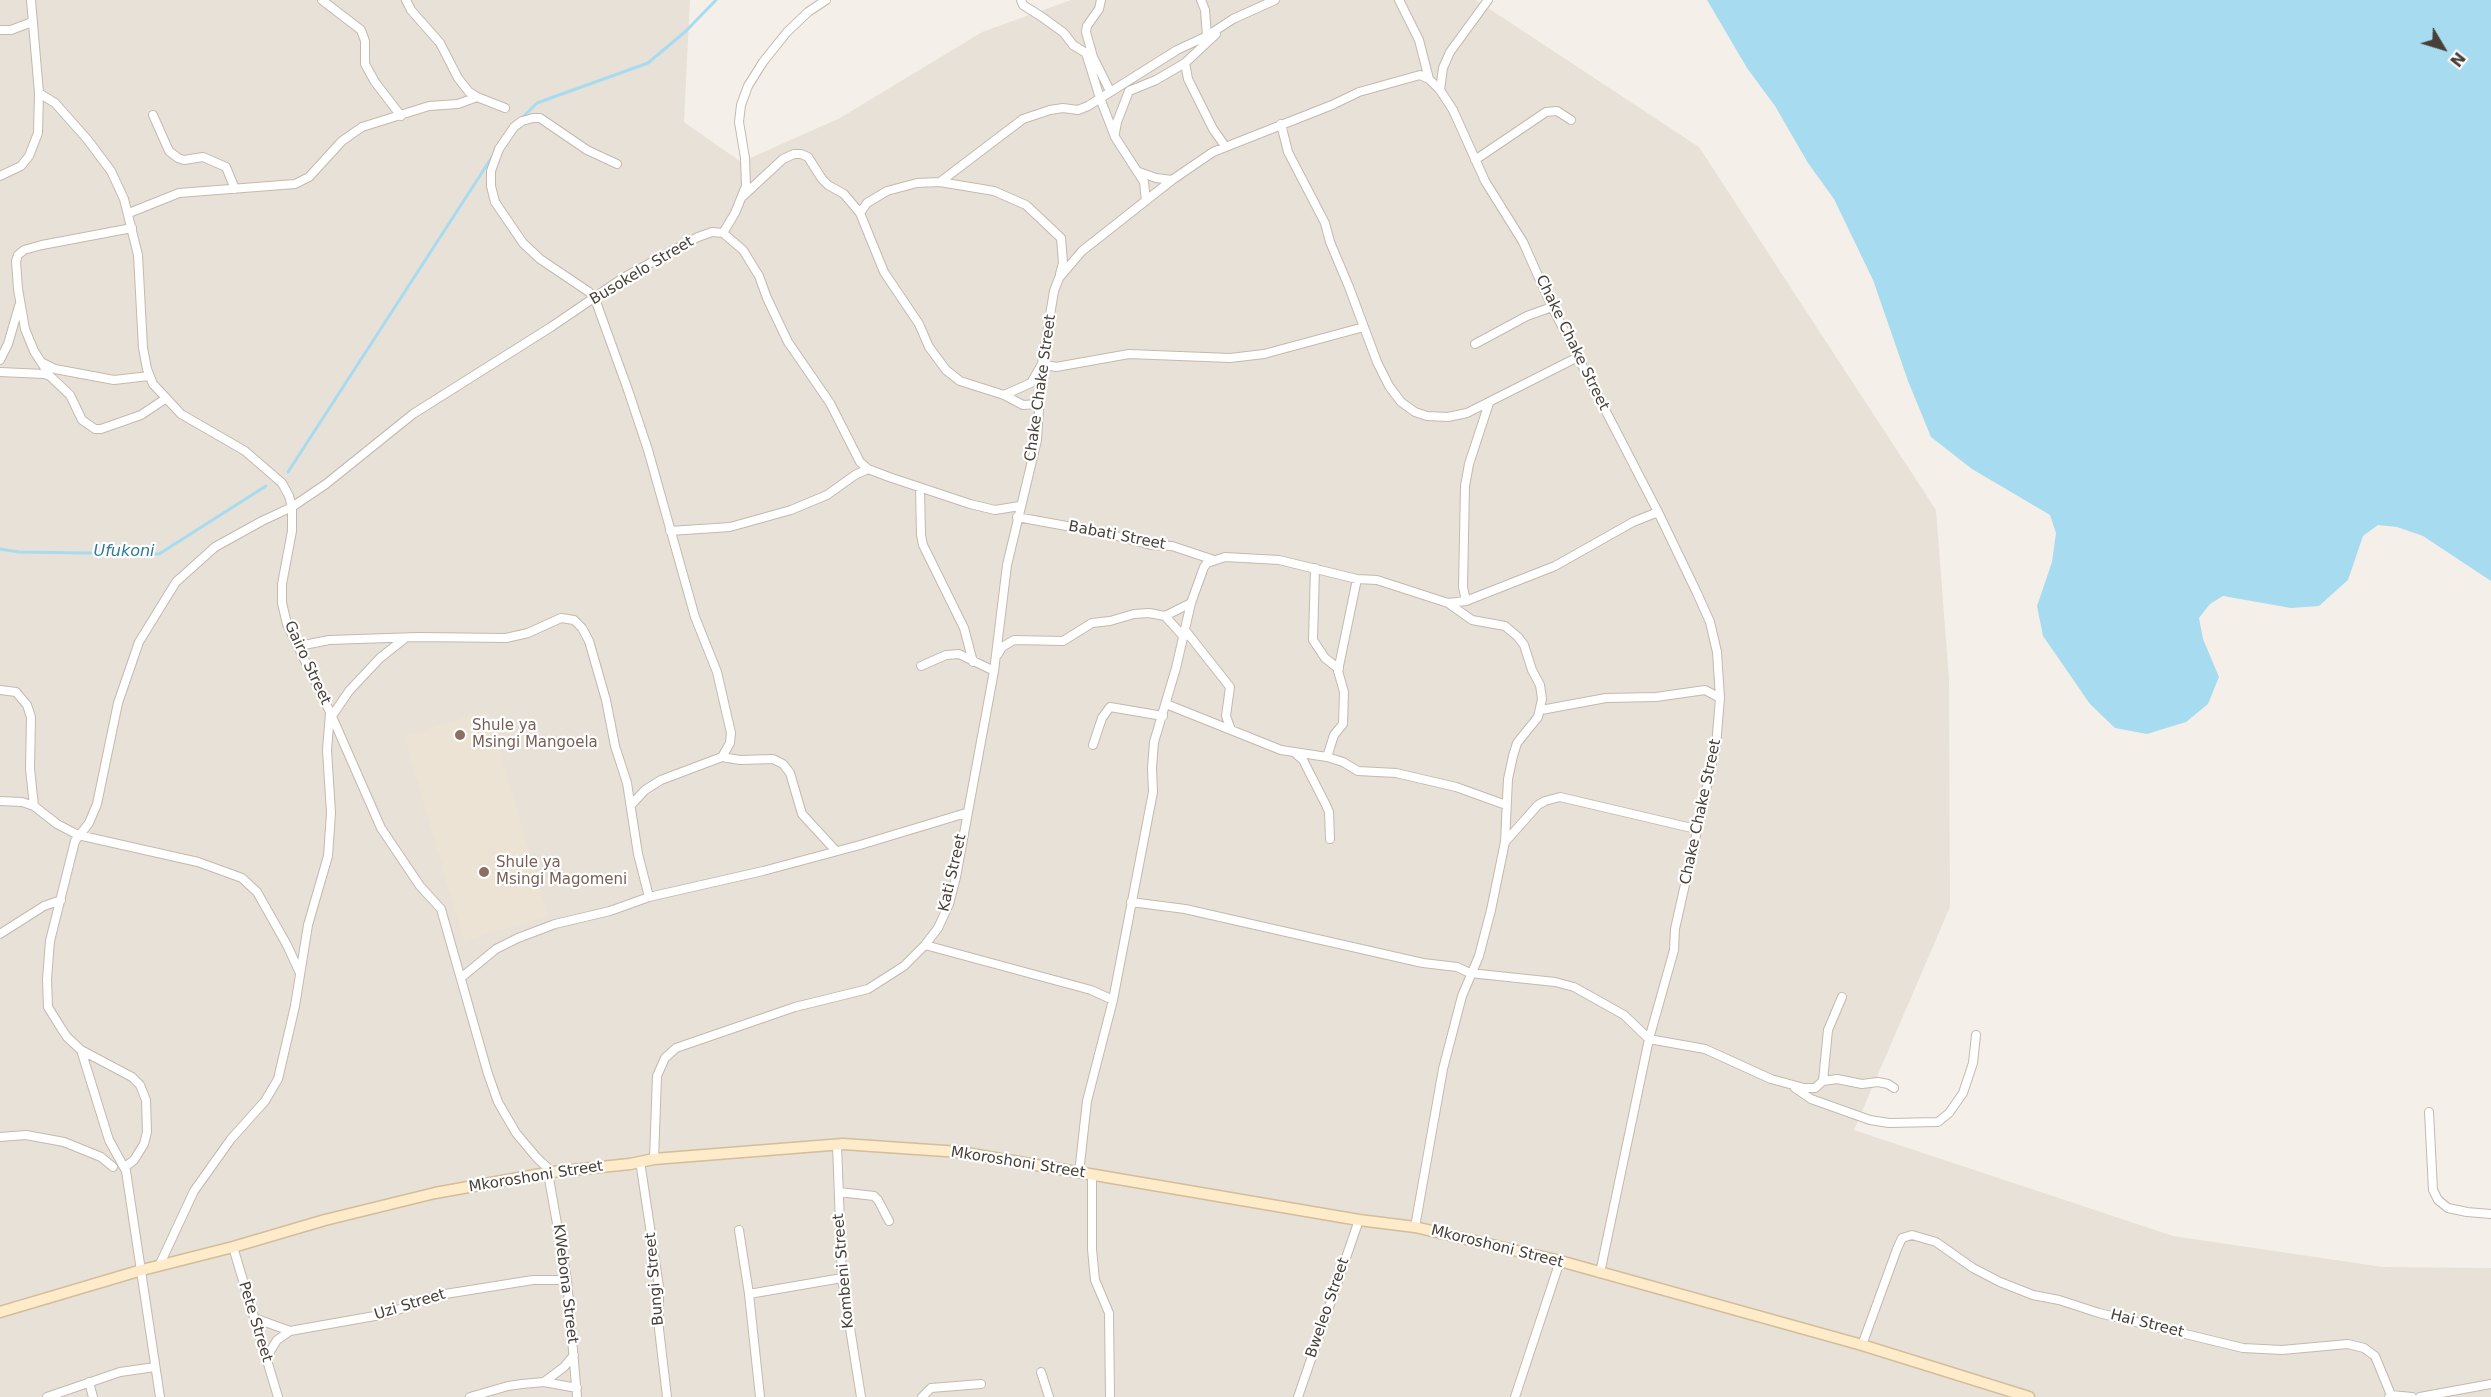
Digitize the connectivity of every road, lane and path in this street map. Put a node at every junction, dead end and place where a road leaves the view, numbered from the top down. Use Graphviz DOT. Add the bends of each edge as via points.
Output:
graph roads {
  1 [pos="31,0"];
  2 [pos="322,0"];
  3 [pos="406,0"];
  4 [pos="826,0"];
  5 [pos="1021,0"];
  6 [pos="1101,0"];
  7 [pos="1201,0"];
  8 [pos="1275,0"];
  9 [pos="1399,0"];
  10 [pos="1488,0"];
  11 [pos="32,22"];
  12 [pos="1226,24"];
  13 [pos="0,30"];
  14 [pos="1207,36"];
  15 [pos="1085,52"];
  16 [pos="1093,57"];
  17 [pos="1185,63"];
  18 [pos="1429,79"];
  19 [pos="1440,90"];
  20 [pos="1110,92"];
  21 [pos="39,93"];
  22 [pos="477,97"];
  23 [pos="1100,98"];
  24 [pos="505,108"];
  25 [pos="153,115"];
  26 [pos="401,116"];
  27 [pos="1570,120"];
  28 [pos="1281,124"];
  29 [pos="1115,137"];
  30 [pos="1225,146"];
  31 [pos="1475,160"];
  32 [pos="617,164"];
  33 [pos="1138,172"];
  34 [pos="0,176"];
  35 [pos="1172,180"];
  36 [pos="940,182"];
  37 [pos="235,189"];
  38 [pos="743,195"];
  39 [pos="1146,201"];
  40 [pos="129,213"];
  41 [pos="860,213"];
  42 [pos="132,228"];
  43 [pos="723,233"];
  44 [pos="1059,279"];
  45 [pos="595,299"];
  46 [pos="20,305"];
  47 [pos="1552,307"];
  48 [pos="1364,327"];
  49 [pos="1475,344"];
  50 [pos="1578,357"];
  51 [pos="0,360"];
  52 [pos="42,363"];
  53 [pos="1042,364"];
  54 [pos="0,372"];
  55 [pos="50,376"];
  56 [pos="149,376"];
  57 [pos="1004,395"];
  58 [pos="165,399"];
  59 [pos="1488,403"];
  60 [pos="1038,404"];
  61 [pos="868,469"];
  62 [pos="920,489"];
  63 [pos="1020,506"];
  64 [pos="292,507"];
  65 [pos="1658,512"];
  66 [pos="1017,517"];
  67 [pos="670,531"];
  68 [pos="1215,560"];
  69 [pos="1314,568"];
  70 [pos="1358,579"];
  71 [pos="1466,601"];
  72 [pos="1191,603"];
  73 [pos="1448,603"];
  74 [pos="1165,616"];
  75 [pos="1184,634"];
  76 [pos="405,638"];
  77 [pos="298,646"];
  78 [pos="996,657"];
  79 [pos="973,662"];
  80 [pos="921,666"];
  81 [pos="1339,669"];
  82 [pos="994,671"];
  83 [pos="0,690"];
  84 [pos="1720,698"];
  85 [pos="1166,704"];
  86 [pos="1541,710"];
  87 [pos="331,714"];
  88 [pos="1162,716"];
  89 [pos="1232,730"];
  90 [pos="1093,745"];
  91 [pos="1293,752"];
  92 [pos="722,757"];
  93 [pos="1327,758"];
  94 [pos="0,801"];
  95 [pos="631,805"];
  96 [pos="1506,805"];
  97 [pos="34,806"];
  98 [pos="966,813"];
  99 [pos="1696,829"];
  100 [pos="78,835"];
  101 [pos="1330,838"];
  102 [pos="1505,842"];
  103 [pos="836,851"];
  104 [pos="649,897"];
  105 [pos="61,900"];
  106 [pos="1131,902"];
  107 [pos="0,934"];
  108 [pos="925,945"];
  109 [pos="299,972"];
  110 [pos="1470,973"];
  111 [pos="462,977"];
  112 [pos="1842,997"];
  113 [pos="1113,1000"];
  114 [pos="1976,1035"];
  115 [pos="1649,1039"];
  116 [pos="81,1050"];
  117 [pos="1823,1081"];
  118 [pos="1794,1087"];
  119 [pos="1894,1088"];
  120 [pos="2428,1112"];
  121 [pos="0,1137"];
  122 [pos="837,1144"];
  123 [pos="654,1159"];
  124 [pos="640,1161"];
  125 [pos="113,1167"];
  126 [pos="124,1167"];
  127 [pos="550,1172"];
  128 [pos="1079,1173"];
  129 [pos="1092,1175"];
  130 [pos="839,1192"];
  131 [pos="2491,1214"];
  132 [pos="1359,1220"];
  133 [pos="889,1221"];
  134 [pos="1415,1227"];
  135 [pos="739,1230"];
  136 [pos="233,1247"];
  137 [pos="1560,1261"];
  138 [pos="159,1266"];
  139 [pos="142,1270"];
  140 [pos="1599,1273"];
  141 [pos="842,1278"];
  142 [pos="567,1280"];
  143 [pos="749,1294"];
  144 [pos="0,1312"];
  145 [pos="254,1317"];
  146 [pos="290,1331"];
  147 [pos="1862,1345"];
  148 [pos="574,1355"];
  149 [pos="266,1358"];
  150 [pos="155,1367"];
  151 [pos="1041,1372"];
  152 [pos="89,1382"];
  153 [pos="544,1382"];
  154 [pos="981,1384"];
  155 [pos="2491,1384"];
  156 [pos="577,1393"];
  157 [pos="2390,1396"];
  158 [pos="47,1397"];
  159 [pos="93,1397"];
  160 [pos="160,1397"];
  161 [pos="278,1397"];
  162 [pos="471,1397"];
  163 [pos="667,1397"];
  164 [pos="760,1397"];
  165 [pos="861,1397"];
  166 [pos="921,1397"];
  167 [pos="1049,1397"];
  168 [pos="1110,1397"];
  169 [pos="1298,1397"];
  170 [pos="1515,1397"];
  171 [pos="2029,1397"];
  172 [pos="2412,1397"];
  173 [pos="2420,1397"];
  1 -- 11 [label="street"];
  2 -- 26 [label="street" via="361,30 366,64"];
  3 -- 22 [label="street" via="440,43 458,78"];
  4 -- 38 [label="street" via="787,33 748,86 739,122 746,181"];
  5 -- 15 [label="street"];
  6 -- 16 [label="street" via="1086,29"];
  7 -- 14 [label="street"];
  8 -- 12 [label="street"];
  9 -- 18 [label="street" via="1419,40"];
  10 -- 19 [label="street" via="1450,52"];
  11 -- 13 [label="street"];
  11 -- 21 [label="street"];
  12 -- 14 [label="street"];
  12 -- 17 [label="street"];
  14 -- 20 [label="street"];
  15 -- 16 [label="street"];
  15 -- 23 [label="street"];
  16 -- 20 [label="street"];
  17 -- 29 [label="street" via="1129,92 1116,122"];
  17 -- 30 [label="street" via="1188,79"];
  18 -- 19 [label="street, Chake Chake Street"];
  18 -- 28 [label="street, Chake Chake Street" via="1420,75 1404,78"];
  19 -- 31 [label="street, Chake Chake Street" via="1465,133"];
  20 -- 23 [label="street"];
  21 -- 34 [label="street" via="39,122 33,147 21,166"];
  21 -- 40 [label="street, Gairo Street" via="64,112 111,171"];
  22 -- 24 [label="street"];
  22 -- 26 [label="street"];
  23 -- 29 [label="street"];
  23 -- 36 [label="street" via="1081,109 1063,108 1023,119"];
  25 -- 37 [label="street" via="169,151 178,158 203,157 226,167"];
  26 -- 37 [label="street" via="353,132 302,182"];
  27 -- 31 [label="street" via="1557,111 1546,111"];
  28 -- 30 [label="street, Chake Chake Street"];
  28 -- 48 [label="street" via="1288,152 1325,223"];
  29 -- 33 [label="street"];
  30 -- 35 [label="street, Chake Chake Street"];
  31 -- 47 [label="street, Chake Chake Street" via="1495,199 1511,219"];
  32 -- 45 [label="street" via="538,118 522,120 514,127 494,158 491,171 495,202 523,243"];
  33 -- 35 [label="street"];
  33 -- 39 [label="street" via="1144,182"];
  35 -- 39 [label="street, Chake Chake Street"];
  36 -- 41 [label="street" via="887,191 867,203"];
  36 -- 44 [label="street" via="994,191 1039,215 1061,238 1063,264"];
  37 -- 40 [label="street" via="179,193"];
  38 -- 41 [label="street" via="776,164 801,154 808,156 828,185 844,194"];
  38 -- 43 [label="street"];
  39 -- 44 [label="street, Chake Chake Street" via="1082,251"];
  40 -- 42 [label="street, Gairo Street"];
  41 -- 57 [label="street" via="884,272 941,364 960,381"];
  42 -- 46 [label="street" via="20,252 16,261"];
  42 -- 56 [label="street, Gairo Street"];
  43 -- 45 [label="street, Busokelo Street" via="698,237 623,278"];
  43 -- 61 [label="street" via="743,250 759,276 788,342 830,403 856,458"];
  44 -- 53 [label="street, Chake Chake Street"];
  45 -- 64 [label="street, Busokelo Street" via="423,408"];
  45 -- 67 [label="street" via="628,390"];
  46 -- 51 [label="street"];
  46 -- 52 [label="street" via="29,342"];
  47 -- 49 [label="street"];
  47 -- 50 [label="street, Chake Chake Street"];
  48 -- 53 [label="street" via="1264,354 1230,358 1129,354 1056,367"];
  48 -- 59 [label="street" via="1389,386 1415,412 1448,417"];
  50 -- 59 [label="street"];
  50 -- 65 [label="street, Chake Chake Street"];
  52 -- 55 [label="street"];
  52 -- 56 [label="street" via="114,380"];
  53 -- 57 [label="street" via="1031,383"];
  53 -- 60 [label="street, Chake Chake Street"];
  54 -- 55 [label="street"];
  55 -- 58 [label="street" via="70,395 82,420 95,429 141,415"];
  56 -- 58 [label="street, Gairo Street"];
  57 -- 60 [label="street" via="1023,405"];
  58 -- 64 [label="street, Gairo Street" via="181,414 245,451 282,483"];
  59 -- 71 [label="street" via="1465,486"];
  60 -- 63 [label="street, Chake Chake Street" via="1035,448"];
  61 -- 62 [label="street"];
  61 -- 67 [label="street" via="827,495 783,512 730,527"];
  62 -- 63 [label="street" via="995,510"];
  62 -- 79 [label="street" via="923,545 964,628"];
  63 -- 66 [label="street, Chake Chake Street"];
  64 -- 77 [label="street, Gairo Street" via="282,603"];
  64 -- 100 [label="street, Busokelo Street" via="215,547 176,582 139,642 118,703 97,804 89,823"];
  65 -- 71 [label="street" via="1556,566"];
  65 -- 84 [label="street, Chake Chake Street" via="1710,622 1718,652"];
  66 -- 68 [label="street, Babati Street" via="1172,546"];
  66 -- 78 [label="street, Kati Street" via="1005,573"];
  67 -- 92 [label="street" via="695,617 717,672 731,733"];
  68 -- 69 [label="street" via="1280,560"];
  68 -- 72 [label="street" via="1204,567"];
  69 -- 70 [label="street"];
  69 -- 81 [label="street" via="1313,639 1325,658"];
  70 -- 73 [label="street" via="1377,580"];
  70 -- 81 [label="street"];
  71 -- 73 [label="street"];
  72 -- 74 [label="street"];
  72 -- 75 [label="street"];
  73 -- 86 [label="street" via="1472,620 1505,626 1518,637 1540,685"];
  74 -- 75 [label="street"];
  74 -- 78 [label="street" via="1134,615 1092,623 1063,641 1014,640 1002,647"];
  75 -- 85 [label="street"];
  75 -- 89 [label="street" via="1230,687 1226,716"];
  76 -- 77 [label="street" via="329,640"];
  76 -- 87 [label="street" via="380,658"];
  76 -- 95 [label="street" via="506,638 561,618 574,620 585,634 596,665"];
  77 -- 87 [label="street, Gairo Street"];
  78 -- 82 [label="street, Kati Street"];
  79 -- 80 [label="street" via="959,654 945,655"];
  79 -- 82 [label="street"];
  81 -- 93 [label="street" via="1344,692 1342,724"];
  82 -- 98 [label="street, Kati Street"];
  83 -- 97 [label="street" via="16,692 31,717"];
  84 -- 86 [label="street" via="1705,690 1656,697 1606,698"];
  84 -- 99 [label="street, Chake Chake Street" via="1716,746"];
  85 -- 88 [label="street"];
  85 -- 89 [label="street"];
  86 -- 96 [label="street" via="1517,743"];
  87 -- 109 [label="street" via="326,757 331,813 328,856"];
  87 -- 111 [label="street, Gairo Street" via="381,828 420,886 441,909"];
  88 -- 90 [label="street" via="1110,707"];
  88 -- 106 [label="street" via="1154,742 1153,792"];
  89 -- 91 [label="street"];
  91 -- 93 [label="street"];
  91 -- 101 [label="street" via="1303,760 1326,805"];
  92 -- 95 [label="street" via="661,780"];
  92 -- 103 [label="street" via="773,759 783,764 790,773 802,814"];
  93 -- 96 [label="street" via="1358,771 1413,776 1456,787"];
  94 -- 97 [label="street"];
  95 -- 104 [label="street"];
  96 -- 102 [label="street"];
  97 -- 100 [label="street"];
  98 -- 103 [label="street"];
  98 -- 108 [label="street, Kati Street" via="949,904"];
  99 -- 102 [label="street" via="1560,797 1538,805"];
  99 -- 115 [label="street, Chake Chake Street" via="1674,950"];
  100 -- 105 [label="street, Busokelo Street"];
  100 -- 109 [label="street" via="198,862 242,878 257,892"];
  102 -- 110 [label="street" via="1487,929"];
  103 -- 104 [label="street"];
  104 -- 111 [label="street" via="518,938 496,949"];
  105 -- 107 [label="street" via="44,906"];
  105 -- 116 [label="street, Busokelo Street" via="50,941 48,1007 67,1037"];
  106 -- 110 [label="street" via="1185,909 1423,963 1457,967"];
  106 -- 113 [label="street"];
  108 -- 113 [label="street" via="1091,990"];
  108 -- 123 [label="street, Kati Street" via="904,966 868,989 795,1007 676,1047 665,1058 657,1076"];
  109 -- 138 [label="street" via="296,1006 278,1079 194,1191"];
  110 -- 115 [label="street" via="1574,987 1624,1015"];
  110 -- 134 [label="street" via="1434,1110"];
  111 -- 127 [label="street, Gairo Street" via="498,1102 516,1133"];
  112 -- 117 [label="street" via="1828,1030"];
  113 -- 128 [label="street" via="1087,1101"];
  114 -- 118 [label="street" via="1973,1063 1963,1093 1938,1122 1870,1120 1811,1099"];
  115 -- 118 [label="street" via="1706,1049"];
  115 -- 140 [label="street, Chake Chake Street"];
  116 -- 126 [label="street" via="109,1140"];
  116 -- 126 [label="street" via="132,1077 146,1100 144,1144"];
  117 -- 118 [label="street" via="1815,1088"];
  117 -- 119 [label="street" via="1878,1082"];
  120 -- 131 [label="street" via="2433,1190 2438,1200 2448,1208"];
  121 -- 125 [label="street" via="26,1135 64,1142 101,1156"];
  122 -- 123 [label="street, Mkoroshoni Street"];
  122 -- 128 [label="street, Mkoroshoni Street" via="960,1152"];
  122 -- 130 [label="street, Kombeni Street"];
  123 -- 124 [label="street, Mkoroshoni Street"];
  124 -- 127 [label="street, Mkoroshoni Street"];
  124 -- 163 [label="street, Bungi Street" via="659,1287 659,1329"];
  126 -- 139 [label="street"];
  127 -- 136 [label="street, Mkoroshoni Street" via="435,1193"];
  127 -- 142 [label="street, KWebona Street"];
  128 -- 129 [label="street, Mkoroshoni Street"];
  129 -- 132 [label="street, Mkoroshoni Street"];
  129 -- 168 [label="street" via="1092,1249 1095,1280 1109,1312"];
  130 -- 133 [label="street" via="874,1196"];
  130 -- 141 [label="street, Kombeni Street"];
  132 -- 134 [label="street, Mkoroshoni Street"];
  132 -- 169 [label="street, Bweleo Street"];
  134 -- 137 [label="street, Mkoroshoni Street"];
  135 -- 143 [label="street"];
  136 -- 138 [label="street, Mkoroshoni Street"];
  136 -- 145 [label="street, Pete Street"];
  137 -- 140 [label="street, Mkoroshoni Street"];
  137 -- 170 [label="street"];
  138 -- 139 [label="street, Mkoroshoni Street"];
  139 -- 144 [label="street, Mkoroshoni Street"];
  139 -- 150 [label="street"];
  140 -- 147 [label="street, Mkoroshoni Street"];
  141 -- 143 [label="street"];
  141 -- 165 [label="street, Kombeni Street"];
  142 -- 146 [label="street, Uzi Street" via="533,1280 450,1293 386,1314"];
  142 -- 148 [label="street, KWebona Street"];
  143 -- 164 [label="street"];
  145 -- 146 [label="street"];
  145 -- 149 [label="street, Pete Street"];
  146 -- 149 [label="street" via="277,1340"];
  147 -- 157 [label="street, Hai Street" via="1897,1249 1905,1236 1923,1237 1992,1279 2032,1295 2243,1348 2282,1350 2348,1344 2364,1348 2374,1356"];
  147 -- 171 [label="street, Mkoroshoni Street"];
  148 -- 153 [label="street"];
  148 -- 156 [label="street, KWebona Street"];
  149 -- 161 [label="street, Pete Street"];
  150 -- 152 [label="street"];
  150 -- 160 [label="street"];
  151 -- 167 [label="street"];
  152 -- 158 [label="street"];
  152 -- 159 [label="street"];
  153 -- 156 [label="street"];
  153 -- 162 [label="street" via="508,1386"];
  154 -- 166 [label="street" via="932,1388"];
  155 -- 173 [label="street"];
  157 -- 172 [label="street"];
}
